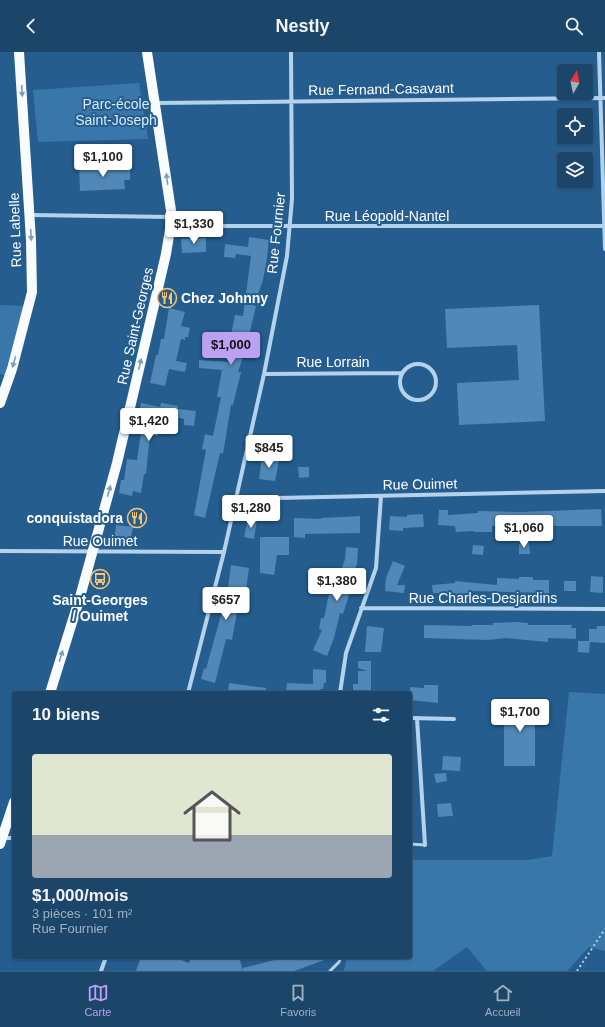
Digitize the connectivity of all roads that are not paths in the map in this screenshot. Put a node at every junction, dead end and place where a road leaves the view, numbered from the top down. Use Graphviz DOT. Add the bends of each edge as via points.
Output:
graph roads {
  1 [pos="19,52"];
  2 [pos="147,52"];
  3 [pos="290,52"];
  4 [pos="599,52"];
  5 [pos="603,98"];
  6 [pos="291,101"];
  7 [pos="156,103"];
  8 [pos="30,215"];
  9 [pos="172,217"];
  10 [pos="605,226"];
  11 [pos="290,227"];
  12 [pos="605,249"];
  13 [pos="402,373"];
  14 [pos="264,374"];
  15 [pos="0,404"];
  16 [pos="605,491"];
  17 [pos="381,496"];
  18 [pos="236,499"];
  19 [pos="0,550"];
  20 [pos="92,552"];
  21 [pos="224,552"];
  22 [pos="361,608"];
  23 [pos="605,609"];
  24 [pos="51,691"];
  25 [pos="189,691"];
  26 [pos="340,691"];
  27 [pos="412,718"];
  28 [pos="417,718"];
  29 [pos="454,719"];
  30 [pos="12,808"];
  31 [pos="12,838"];
  32 [pos="1,841"];
  33 [pos="412,844"];
  34 [pos="426,845"];
  35 [pos="105,959"];
  36 [pos="340,959"];
  37 [pos="101,971"];
  38 [pos="330,971"];
  1 -- 8 [label="main road, Rue Labelle, one-way"];
  2 -- 7 [label="main road, Rue Saint-Georges"];
  3 -- 6 [label="street, Rue Fournier"];
  4 -- 5 [label="street"];
  5 -- 6 [label="street, Rue Fernand-Casavant"];
  5 -- 10 [label="street"];
  6 -- 7 [label="street, Rue Fernand-Casavant"];
  6 -- 11 [label="street, Rue Fournier"];
  9 -- 7 [label="main road, Rue Saint-Georges, one-way"];
  8 -- 9 [label="street"];
  8 -- 15 [label="main road, Rue Labelle, one-way" via="32,292"];
  9 -- 11 [label="street, Rue Léopold-Nantel" via="189,226"];
  20 -- 9 [label="main road, Rue Saint-Georges, one-way" via="122,441 166,254"];
  10 -- 11 [label="street, Rue Léopold-Nantel"];
  10 -- 12 [label="street"];
  11 -- 14 [label="street, Rue Fournier" via="287,256"];
  13 -- 13 [label="street, Rue Lorrain" via="399,385 405,396 416,401 428,398 432,394 436,383 433,371 428,367 417,364 406,368"];
  13 -- 14 [label="street, Rue Lorrain"];
  14 -- 18 [label="street, Rue Fournier"];
  16 -- 17 [label="street, Rue Ouimet"];
  17 -- 18 [label="street, Rue Ouimet"];
  17 -- 22 [label="street" via="376,568"];
  18 -- 21 [label="street, Rue Fournier"];
  19 -- 20 [label="street, Rue Ouimet"];
  20 -- 21 [label="street, Rue Ouimet"];
  24 -- 20 [label="main road, Rue Saint-Georges, one-way"];
  21 -- 25 [label="street, Rue Fournier"];
  22 -- 23 [label="street, Rue Charles-Desjardins"];
  22 -- 26 [label="street" via="346,653"];
  27 -- 28 [label="street"];
  28 -- 29 [label="street"];
  28 -- 34 [label="street"];
  30 -- 32 [label="main road"];
  31 -- 32 [label="street"];
  33 -- 34 [label="lane"];
  35 -- 37 [label="street"];
  36 -- 38 [label="lane"];
}
